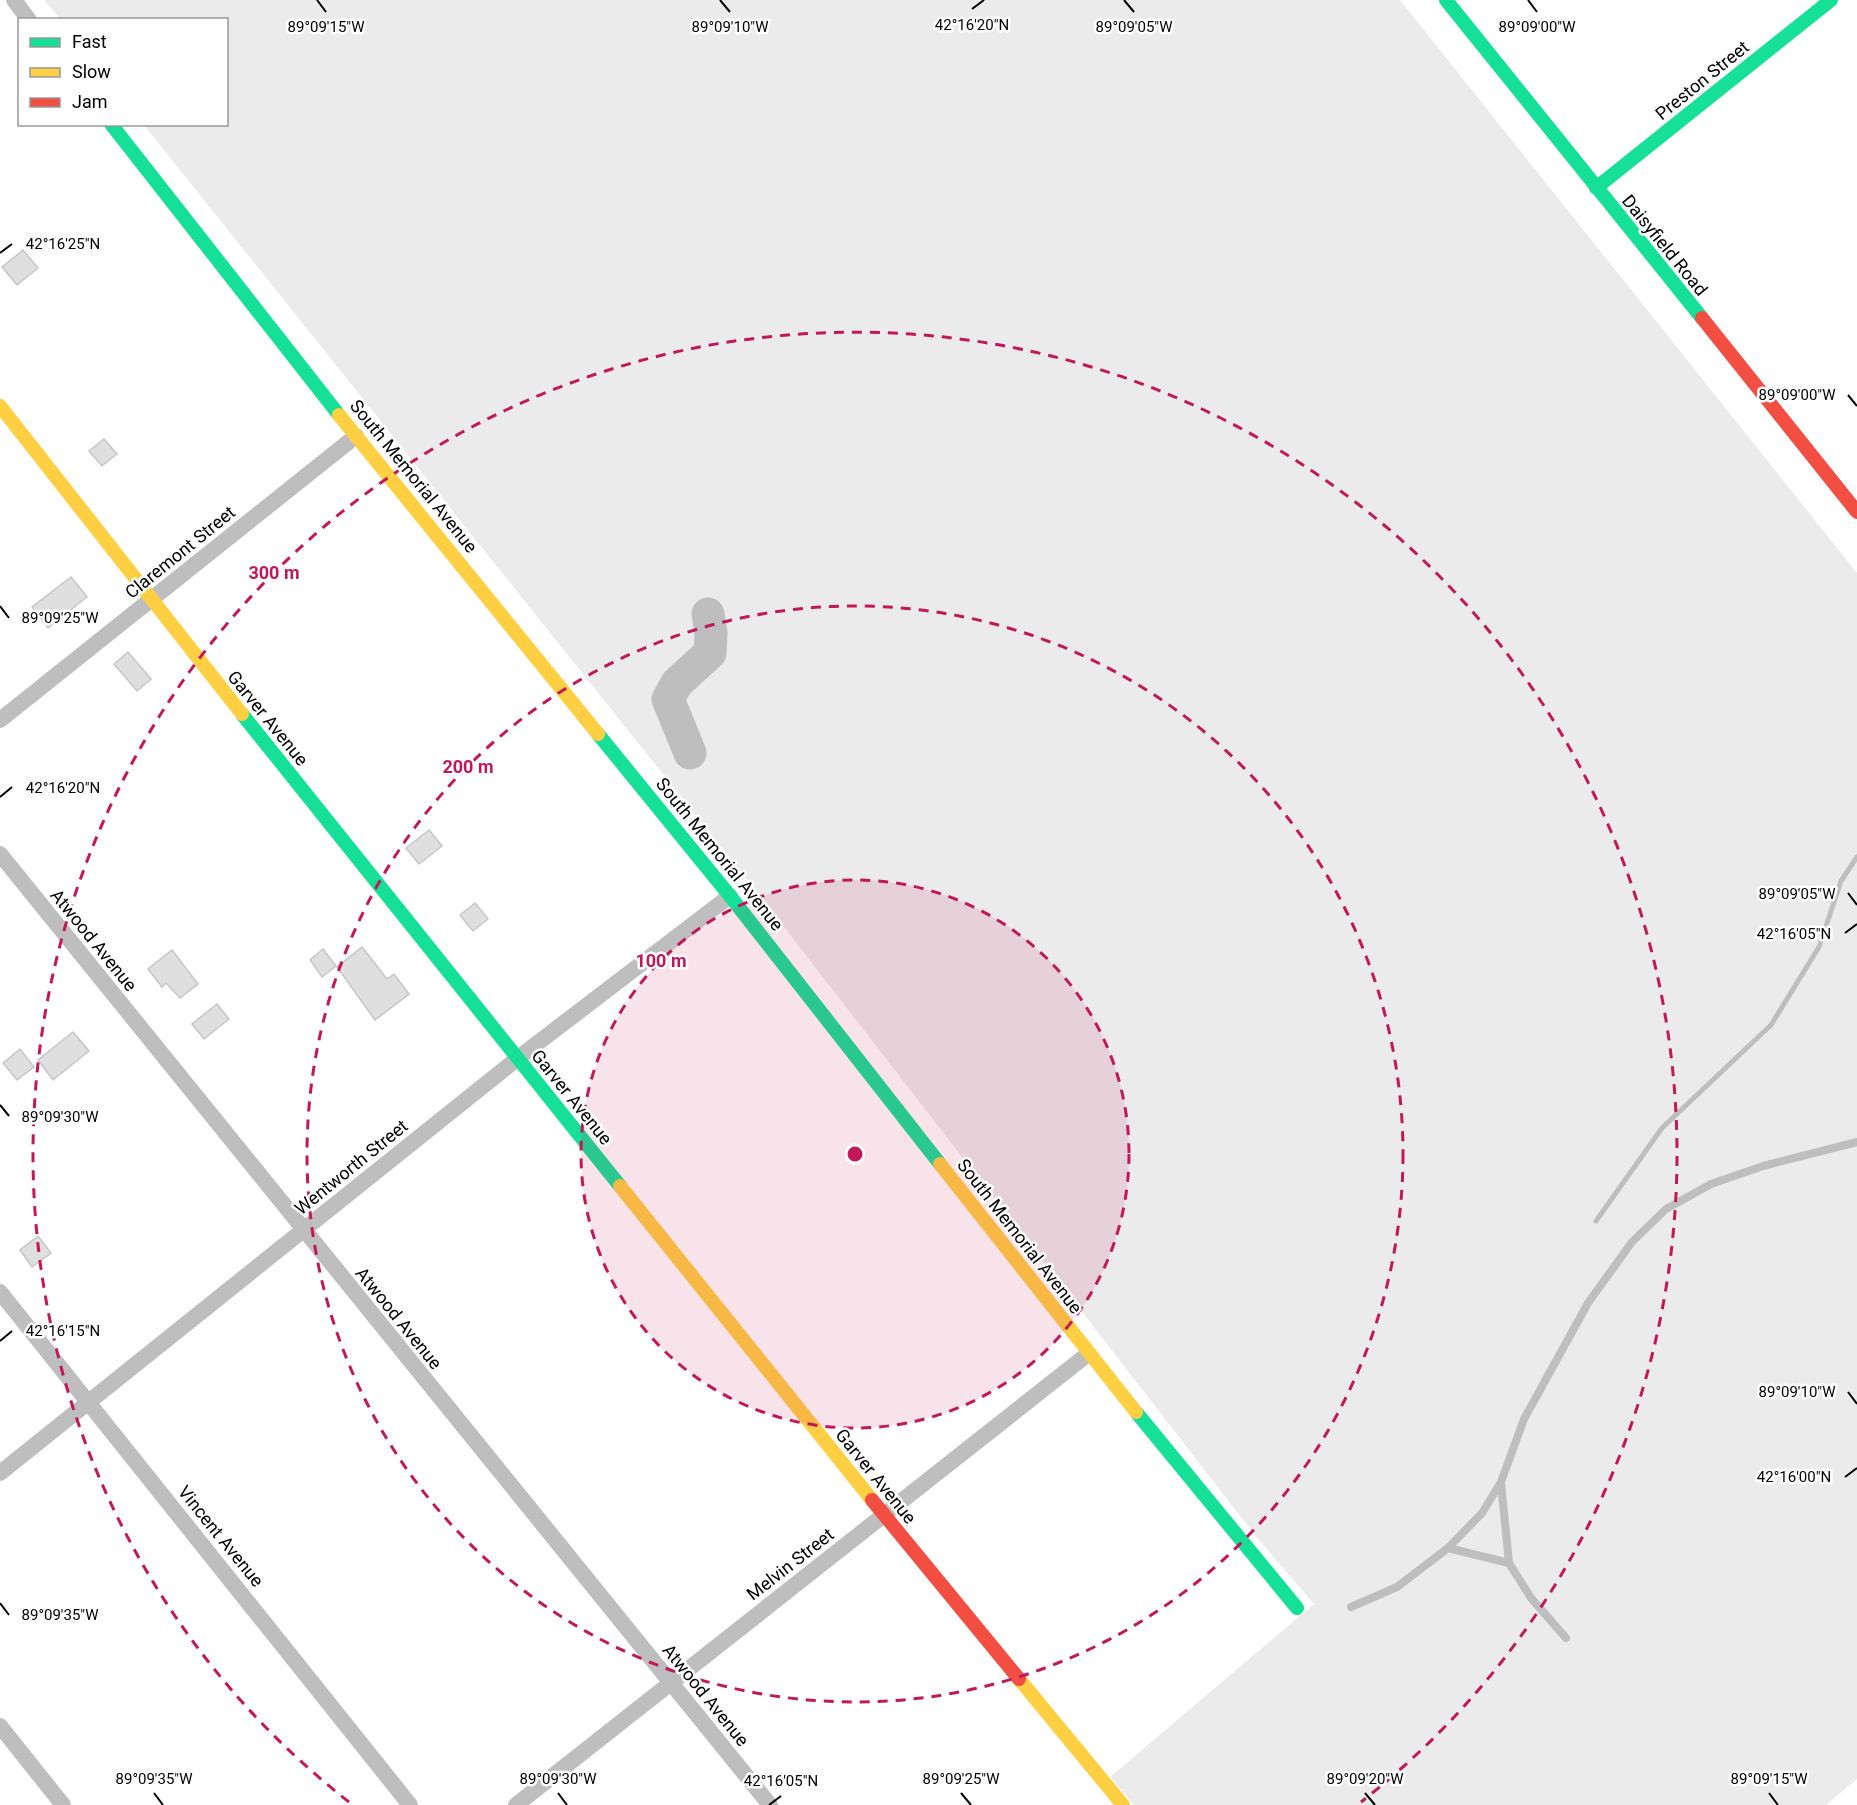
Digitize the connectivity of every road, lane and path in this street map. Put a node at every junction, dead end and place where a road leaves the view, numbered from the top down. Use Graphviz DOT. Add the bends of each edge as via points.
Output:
graph roads {
  1 [pos="14,0"];
  2 [pos="1446,0"];
  3 [pos="1831,0"];
  4 [pos="28,18"];
  5 [pos="113,126"];
  6 [pos="1596,188"];
  7 [pos="0,406"];
  8 [pos="356,436"];
  9 [pos="1857,512"];
  10 [pos="151,600"];
  11 [pos="0,720"];
  12 [pos="0,854"];
  13 [pos="730,896"];
  14 [pos="518,1058"];
  15 [pos="1857,1142"];
  16 [pos="303,1231"];
  17 [pos="0,1292"];
  18 [pos="1088,1353"];
  19 [pos="89,1401"];
  20 [pos="0,1473"];
  21 [pos="1501,1482"];
  22 [pos="884,1515"];
  23 [pos="1448,1548"];
  24 [pos="1509,1563"];
  25 [pos="1351,1607"];
  26 [pos="1297,1608"];
  27 [pos="1566,1638"];
  28 [pos="671,1681"];
  29 [pos="0,1726"];
  30 [pos="63,1805"];
  31 [pos="410,1805"];
  32 [pos="516,1805"];
  33 [pos="770,1805"];
  34 [pos="1123,1805"];
  1 -- 4 [label="street"];
  2 -- 6 [label="street, Daisyfield Road"];
  3 -- 6 [label="street, Preston Street"];
  5 -- 8 [label="street, South Memorial Avenue"];
  6 -- 9 [label="street, Daisyfield Road"];
  7 -- 10 [label="street, Garver Avenue"];
  8 -- 10 [label="street, Claremont Street"];
  8 -- 13 [label="street, South Memorial Avenue"];
  10 -- 11 [label="street, Claremont Street"];
  10 -- 14 [label="street, Garver Avenue"];
  12 -- 16 [label="street, Atwood Avenue"];
  13 -- 14 [label="street, Wentworth Street"];
  13 -- 18 [label="street, South Memorial Avenue"];
  14 -- 16 [label="street, Wentworth Street"];
  14 -- 22 [label="street, Garver Avenue"];
  15 -- 21 [label="lane" via="1711,1184 1666,1209 1632,1242 1588,1303 1524,1419"];
  16 -- 19 [label="street, Wentworth Street"];
  16 -- 28 [label="street, Atwood Avenue"];
  17 -- 19 [label="street, Vincent Avenue"];
  18 -- 22 [label="street, Melvin Street"];
  18 -- 26 [label="street, South Memorial Avenue"];
  19 -- 20 [label="street, Wentworth Street"];
  19 -- 31 [label="street, Vincent Avenue"];
  21 -- 23 [label="lane" via="1482,1513"];
  21 -- 24 [label="lane"];
  22 -- 28 [label="street, Melvin Street"];
  22 -- 34 [label="street, Garver Avenue"];
  23 -- 24 [label="lane"];
  23 -- 25 [label="lane" via="1397,1587"];
  24 -- 27 [label="lane" via="1531,1598"];
  28 -- 32 [label="street, Melvin Street"];
  28 -- 33 [label="street, Atwood Avenue"];
  29 -- 30 [label="street"];
}
